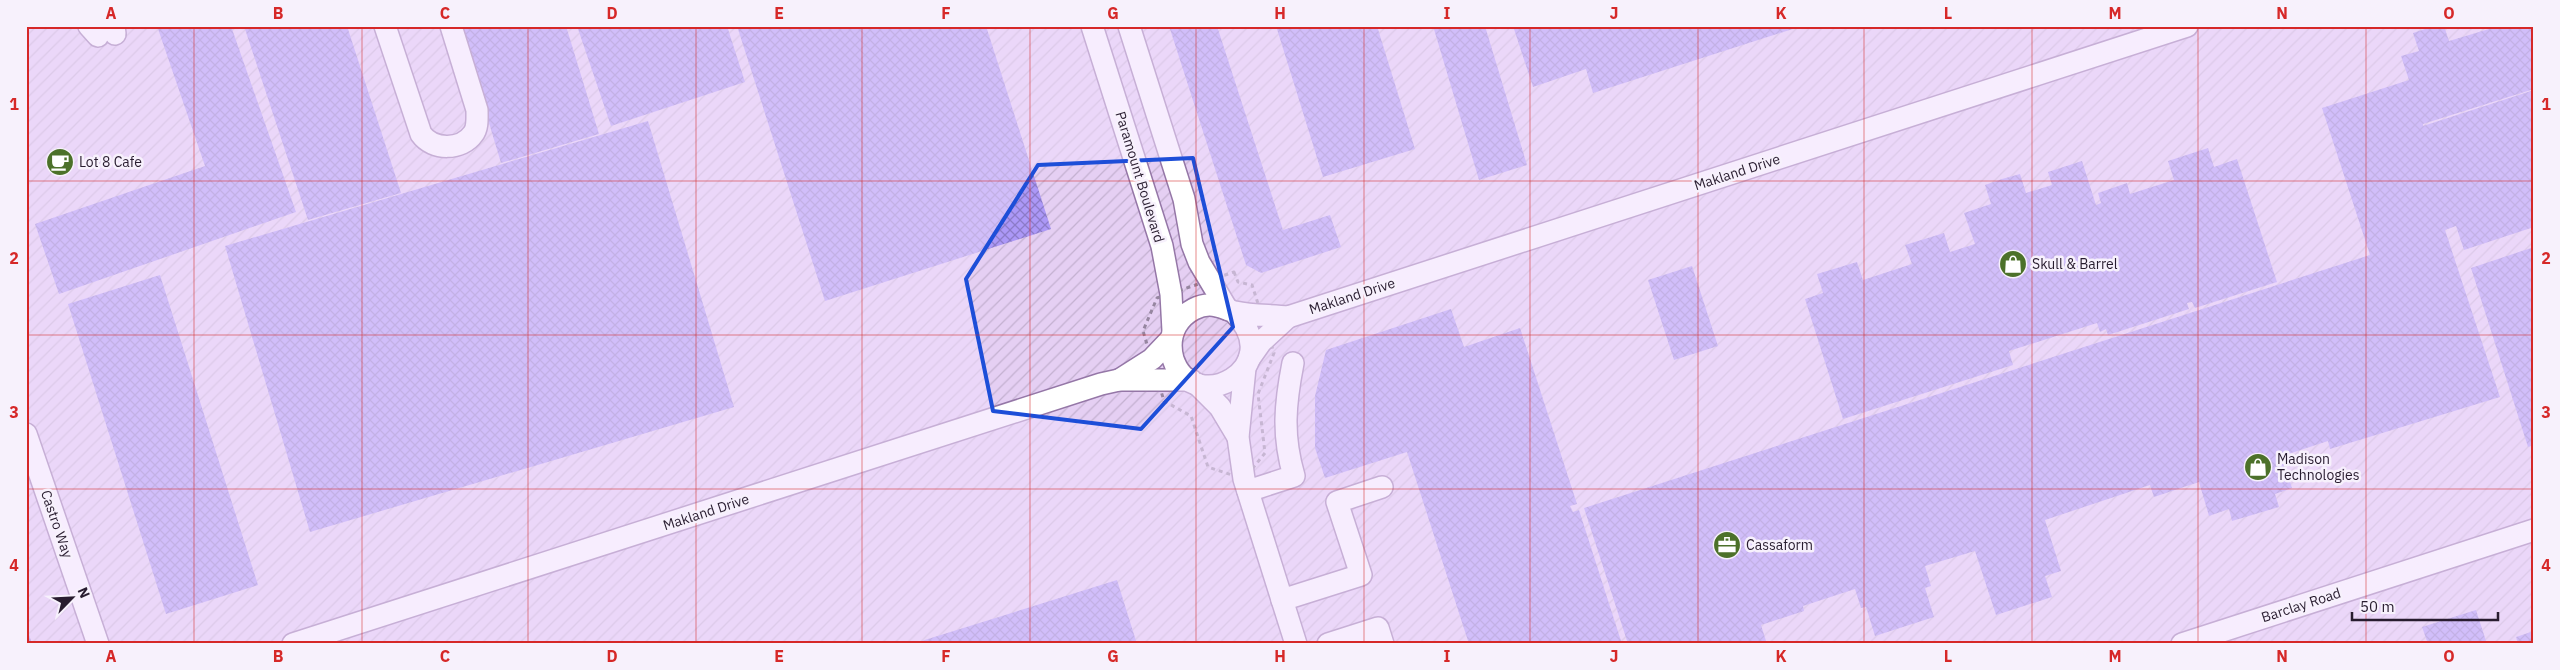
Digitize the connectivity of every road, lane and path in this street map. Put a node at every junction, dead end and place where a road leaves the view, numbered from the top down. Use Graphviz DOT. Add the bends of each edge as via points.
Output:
graph roads {
  1 [pos="385,26"];
  2 [pos="451,26"];
  3 [pos="1092,26"];
  4 [pos="1129,26"];
  5 [pos="2187,26"];
  6 [pos="1230,310"];
  7 [pos="1288,317"];
  8 [pos="1172,335"];
  9 [pos="1292,363"];
  10 [pos="1247,364"];
  11 [pos="1119,380"];
  12 [pos="1194,382"];
  13 [pos="26,434"];
  14 [pos="1238,437"];
  15 [pos="33,477"];
  16 [pos="1382,487"];
  17 [pos="1248,491"];
  18 [pos="2534,530"];
  19 [pos="1282,600"];
  20 [pos="98,644"];
  21 [pos="293,644"];
  22 [pos="1296,644"];
  23 [pos="1328,644"];
  24 [pos="1383,644"];
  25 [pos="2182,644"];
  1 -- 2 [label="street" via="421,134 434,146 443,147 464,141 473,134 477,123 477,110"];
  3 -- 8 [label="street, Paramount Boulevard" via="1162,246 1171,294"];
  4 -- 6 [label="street" via="1184,200 1198,262"];
  5 -- 7 [label="street, Makland Drive"];
  6 -- 7 [label="street, Makland Drive"];
  6 -- 8 [label="street" via="1215,305 1195,309 1180,320"];
  6 -- 10 [label="street" via="1243,321 1249,333 1251,346"];
  7 -- 10 [label="street, Makland Drive" via="1261,342"];
  8 -- 11 [label="street, Makland Drive" via="1152,358"];
  8 -- 12 [label="street" via="1174,363"];
  9 -- 17 [label="street" via="1287,393 1286,447 1294,476"];
  10 -- 12 [label="street" via="1235,378 1224,384 1210,386"];
  10 -- 14 [label="street"];
  11 -- 12 [label="street, Makland Drive"];
  11 -- 21 [label="street, Makland Drive"];
  12 -- 14 [label="street" via="1220,407"];
  13 -- 15 [label="street, Castro Way"];
  14 -- 17 [label="street"];
  15 -- 20 [label="street, Castro Way"];
  16 -- 19 [label="street" via="1337,502 1361,575"];
  17 -- 19 [label="street"];
  18 -- 25 [label="street, Barclay Road"];
  19 -- 22 [label="street"];
  23 -- 24 [label="street" via="1378,628"];
}
